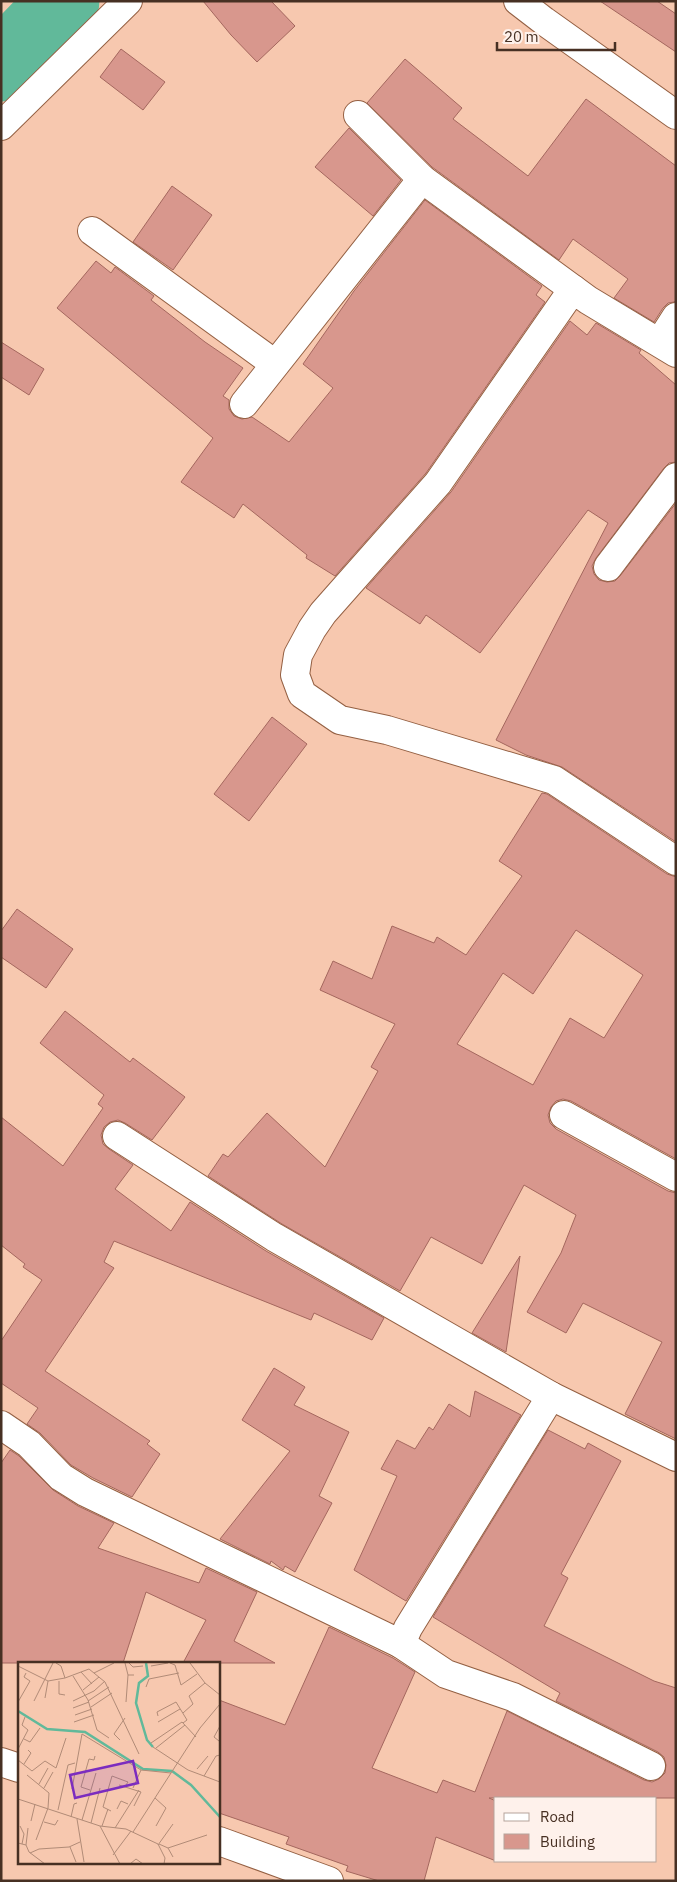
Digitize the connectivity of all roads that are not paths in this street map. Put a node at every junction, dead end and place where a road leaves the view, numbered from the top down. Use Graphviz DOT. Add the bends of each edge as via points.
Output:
graph roads {
  1 [pos="128,1"];
  2 [pos="518,1"];
  3 [pos="358,115"];
  4 [pos="676,115"];
  5 [pos="1,126"];
  6 [pos="422,179"];
  7 [pos="92,231"];
  8 [pos="574,290"];
  9 [pos="676,317"];
  10 [pos="668,348"];
  11 [pos="275,364"];
  12 [pos="244,404"];
  13 [pos="676,476"];
  14 [pos="608,567"];
  15 [pos="676,861"];
  16 [pos="564,1115"];
  17 [pos="117,1136"];
  18 [pos="676,1177"];
  19 [pos="551,1396"];
  20 [pos="1,1426"];
  21 [pos="676,1457"];
  22 [pos="400,1644"];
  23 [pos="1,1762"];
  24 [pos="651,1766"];
  25 [pos="18,1768"];
  26 [pos="220,1842"];
  27 [pos="329,1881"];
  1 -- 5 [label="street"];
  2 -- 4 [label="street"];
  3 -- 6 [label="street"];
  6 -- 8 [label="street"];
  6 -- 11 [label="street"];
  7 -- 11 [label="street"];
  8 -- 10 [label="street"];
  8 -- 15 [label="street" via="438,483 323,613 298,655 295,675 302,694 340,720 387,730 554,780"];
  9 -- 10 [label="street"];
  11 -- 12 [label="street"];
  13 -- 14 [label="street"];
  16 -- 18 [label="street"];
  17 -- 19 [label="street" via="274,1237"];
  19 -- 21 [label="street"];
  19 -- 22 [label="street"];
  20 -- 22 [label="street" via="29,1444 61,1476 85,1492"];
  22 -- 24 [label="street" via="446,1674 513,1698"];
  23 -- 25 [label="street"];
  26 -- 27 [label="street"];
}
